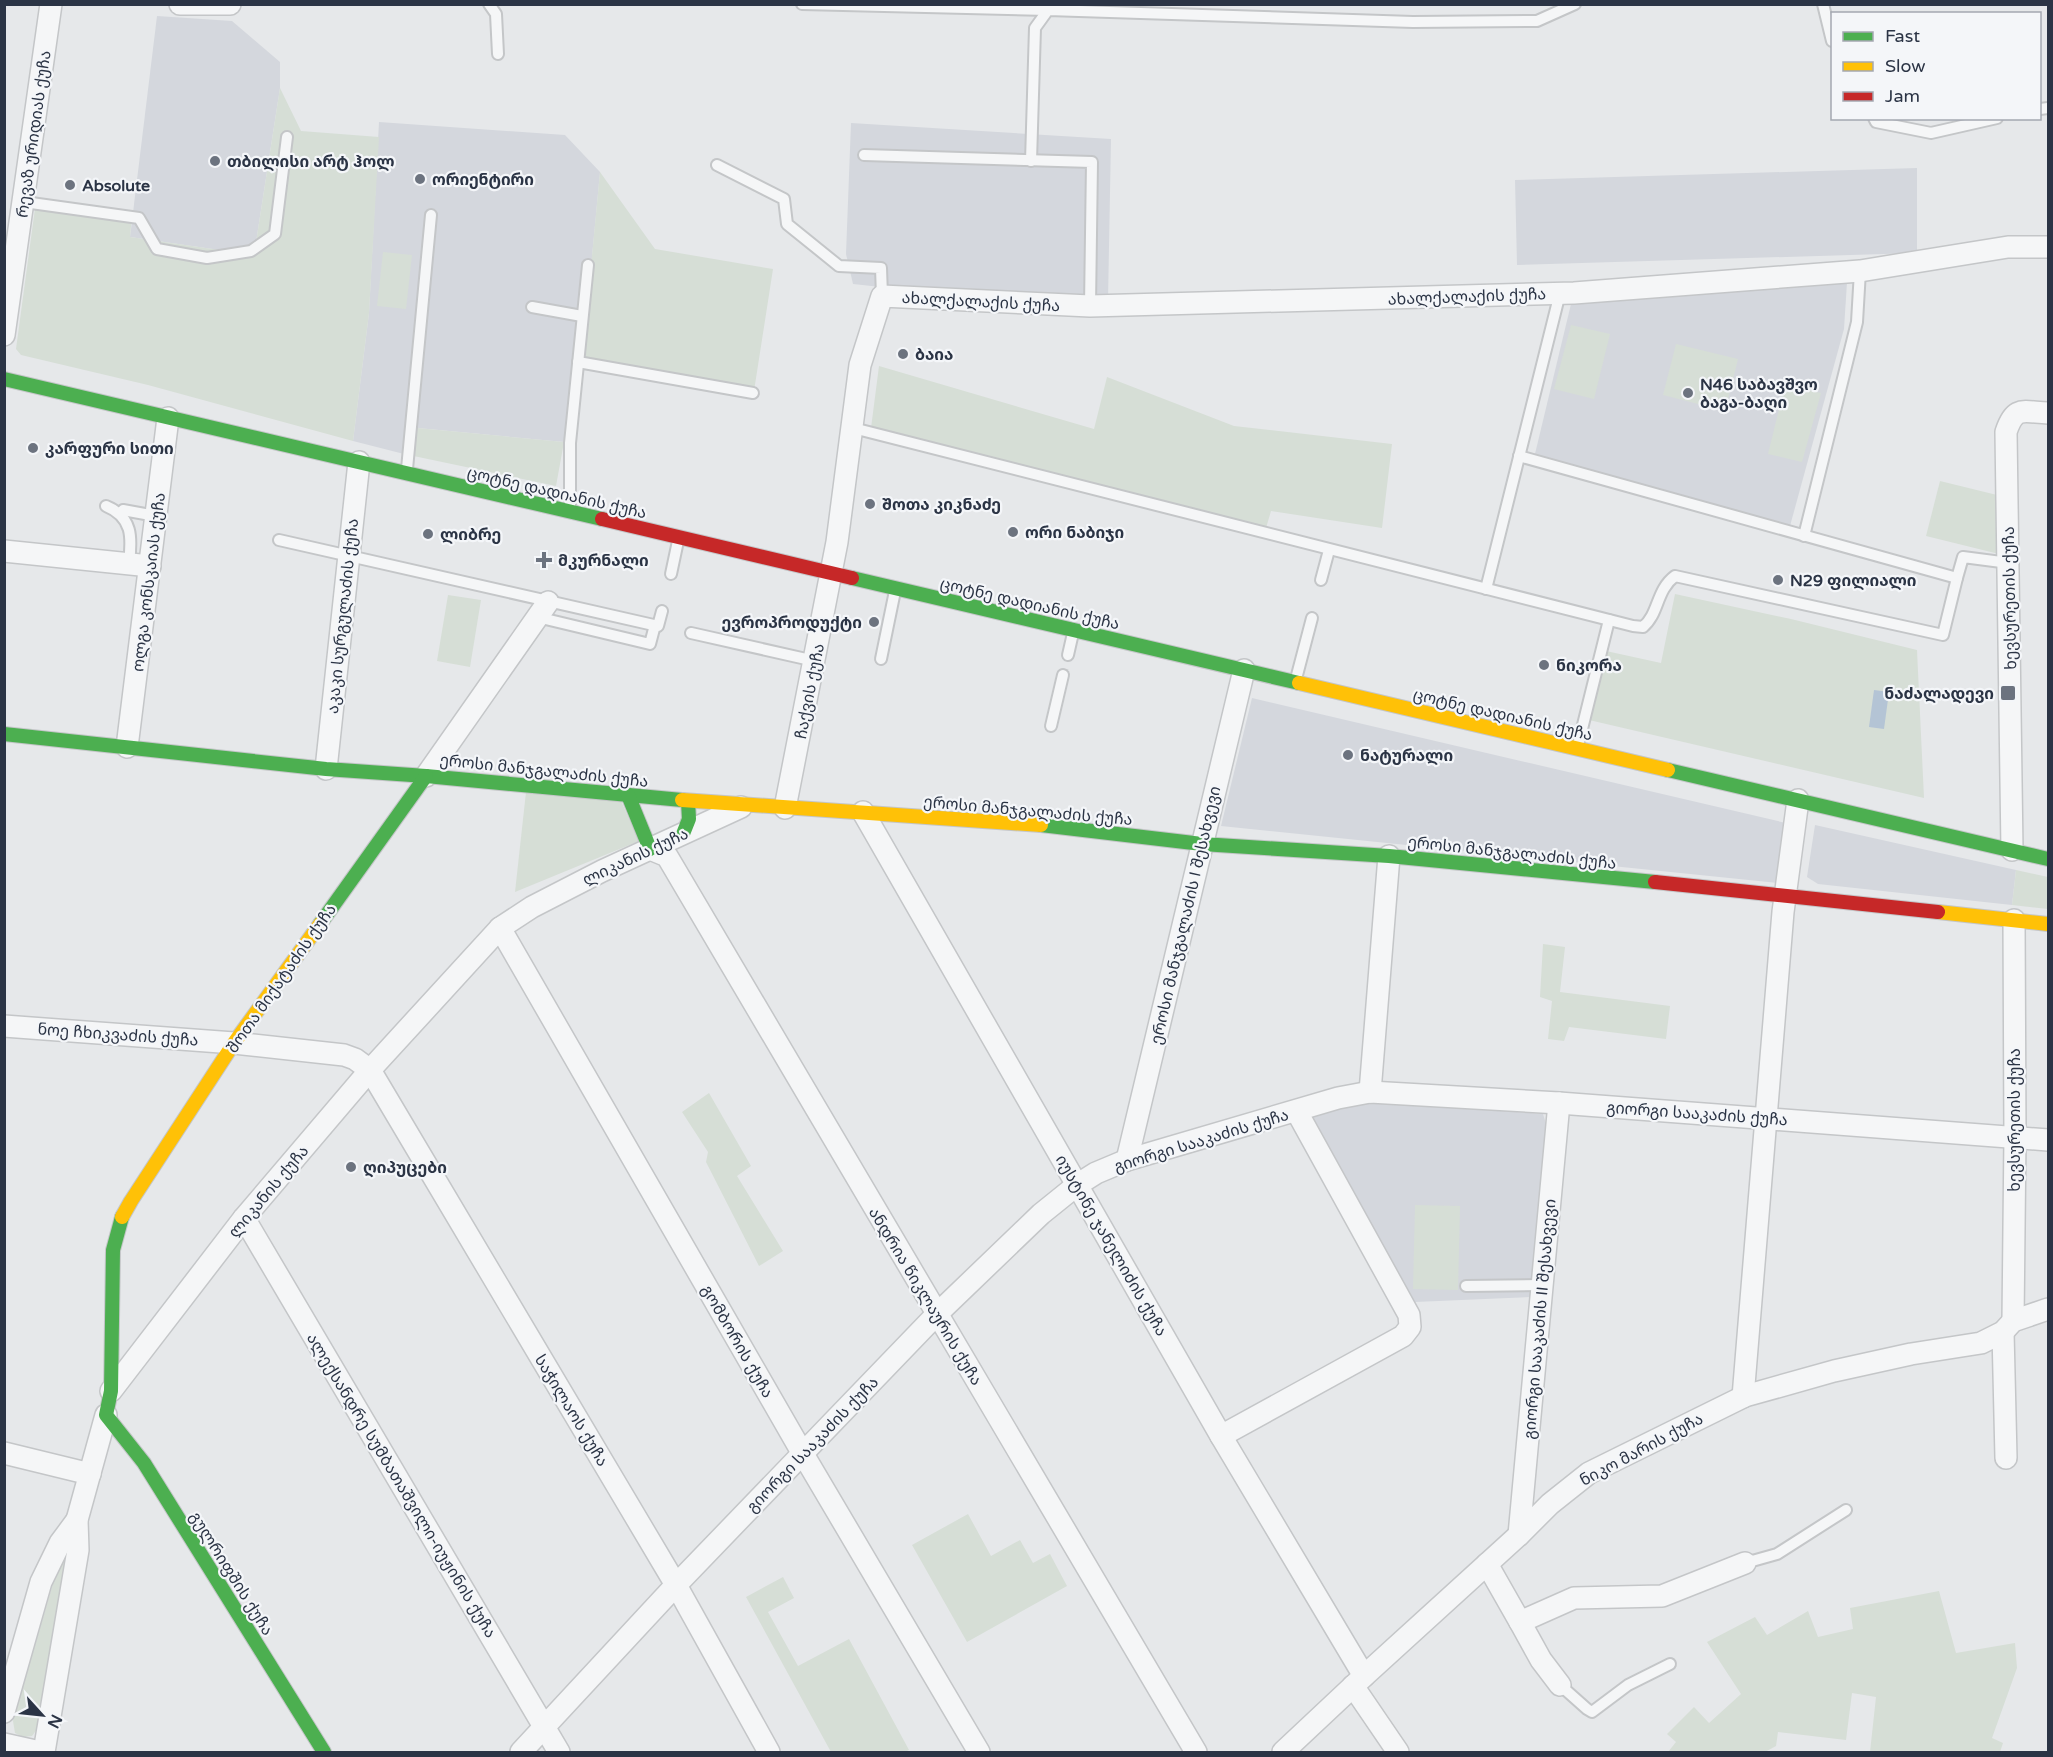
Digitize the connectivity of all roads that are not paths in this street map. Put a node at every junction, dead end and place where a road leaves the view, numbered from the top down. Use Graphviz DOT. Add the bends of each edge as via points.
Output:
graph roads {
  1 [pos="51,4"];
  2 [pos="180,4"];
  3 [pos="230,4"];
  4 [pos="489,4"];
  5 [pos="802,4"];
  6 [pos="1575,4"];
  7 [pos="1823,4"];
  8 [pos="1048,10"];
  9 [pos="1831,33"];
  10 [pos="498,54"];
  11 [pos="1875,120"];
  12 [pos="1988,120"];
  13 [pos="287,137"];
  14 [pos="864,155"];
  15 [pos="1031,160"];
  16 [pos="717,165"];
  17 [pos="24,202"];
  18 [pos="431,215"];
  19 [pos="2049,247"];
  20 [pos="588,266"];
  21 [pos="1860,271"];
  22 [pos="1560,293"];
  23 [pos="882,296"];
  24 [pos="1090,306"];
  25 [pos="532,307"];
  26 [pos="582,316"];
  27 [pos="4,335"];
  28 [pos="578,362"];
  29 [pos="4,379"];
  30 [pos="753,393"];
  31 [pos="2049,413"];
  32 [pos="168,418"];
  33 [pos="853,428"];
  34 [pos="1519,456"];
  35 [pos="359,462"];
  36 [pos="407,472"];
  37 [pos="106,506"];
  38 [pos="123,510"];
  39 [pos="570,512"];
  40 [pos="156,516"];
  41 [pos="1804,536"];
  42 [pos="679,538"];
  43 [pos="279,540"];
  44 [pos="1329,550"];
  45 [pos="4,551"];
  46 [pos="348,557"];
  47 [pos="2009,563"];
  48 [pos="140,565"];
  49 [pos="831,573"];
  50 [pos="670,574"];
  51 [pos="1957,578"];
  52 [pos="1321,580"];
  53 [pos="896,588"];
  54 [pos="1486,589"];
  55 [pos="543,609"];
  56 [pos="662,611"];
  57 [pos="1312,618"];
  58 [pos="1608,620"];
  59 [pos="655,625"];
  60 [pos="1074,630"];
  61 [pos="691,633"];
  62 [pos="1068,655"];
  63 [pos="881,659"];
  64 [pos="815,661"];
  65 [pos="1244,670"];
  66 [pos="1063,675"];
  67 [pos="1295,682"];
  68 [pos="1051,726"];
  69 [pos="4,734"];
  70 [pos="127,747"];
  71 [pos="1577,748"];
  72 [pos="326,769"];
  73 [pos="426,776"];
  74 [pos="628,795"];
  75 [pos="1798,800"];
  76 [pos="678,803"];
  77 [pos="744,806"];
  78 [pos="785,808"];
  79 [pos="863,812"];
  80 [pos="660,829"];
  81 [pos="683,834"];
  82 [pos="1202,844"];
  83 [pos="650,849"];
  84 [pos="2012,850"];
  85 [pos="1389,856"];
  86 [pos="2049,858"];
  87 [pos="1784,895"];
  88 [pos="2014,920"];
  89 [pos="2049,924"];
  90 [pos="500,928"];
  91 [pos="4,1026"];
  92 [pos="234,1043"];
  93 [pos="370,1070"];
  94 [pos="1370,1092"];
  95 [pos="1559,1103"];
  96 [pos="1297,1112"];
  97 [pos="1766,1118"];
  98 [pos="2015,1136"];
  99 [pos="2049,1140"];
  100 [pos="1127,1160"];
  101 [pos="1077,1185"];
  102 [pos="244,1218"];
  103 [pos="1541,1285"];
  104 [pos="1466,1286"];
  105 [pos="2049,1309"];
  106 [pos="937,1314"];
  107 [pos="2008,1327"];
  108 [pos="111,1391"];
  109 [pos="1743,1396"];
  110 [pos="106,1415"];
  111 [pos="1221,1436"];
  112 [pos="4,1453"];
  113 [pos="803,1454"];
  114 [pos="2006,1458"];
  115 [pos="90,1474"];
  116 [pos="1846,1510"];
  117 [pos="77,1520"];
  118 [pos="1519,1535"];
  119 [pos="1744,1563"];
  120 [pos="1487,1564"];
  121 [pos="676,1585"];
  122 [pos="1520,1622"];
  123 [pos="1670,1664"];
  124 [pos="1359,1681"];
  125 [pos="1560,1685"];
  126 [pos="4,1712"];
  127 [pos="545,1728"];
  128 [pos="4,1744"];
  129 [pos="42,1752"];
  130 [pos="324,1752"];
  131 [pos="521,1752"];
  132 [pos="559,1752"];
  133 [pos="769,1752"];
  134 [pos="979,1752"];
  135 [pos="1196,1752"];
  136 [pos="1283,1752"];
  137 [pos="1398,1752"];
  1 -- 17 [label="street, რევაზ ურიდიას ქუჩა"];
  2 -- 3 [label="street"];
  4 -- 10 [label="lane" via="496,14"];
  5 -- 8 [label="lane"];
  6 -- 8 [label="lane" via="1537,21 1413,22"];
  7 -- 9 [label="lane"];
  8 -- 15 [label="lane" via="1035,28"];
  11 -- 12 [label="lane" via="1931,133"];
  13 -- 17 [label="lane" via="275,234 251,251 207,258 180,254 157,249 139,218"];
  14 -- 15 [label="lane"];
  15 -- 24 [label="lane" via="1092,162"];
  16 -- 23 [label="lane" via="784,199 787,224 839,266 881,268"];
  17 -- 27 [label="street, რევაზ ურიდიას ქუჩა"];
  18 -- 36 [label="lane"];
  19 -- 21 [label="street, ახალქალაქის ქუჩა" via="2008,246"];
  20 -- 26 [label="lane"];
  21 -- 22 [label="street, ახალქალაქის ქუჩა"];
  21 -- 41 [label="lane" via="1857,322"];
  22 -- 24 [label="street, ახალქალაქის ქუჩა"];
  22 -- 34 [label="lane"];
  23 -- 24 [label="street, ახალქალაქის ქუჩა"];
  23 -- 33 [label="street, ჩაქვის ქუჩა" via="860,365"];
  25 -- 26 [label="lane"];
  26 -- 28 [label="lane"];
  28 -- 30 [label="lane"];
  28 -- 39 [label="lane" via="570,443"];
  29 -- 32 [label="street, ცოტნე დადიანის ქუჩა"];
  31 -- 47 [label="street, ხევსურეთის ქუჩა" via="2019,412 2011,418 2006,432"];
  32 -- 35 [label="street, ცოტნე დადიანის ქუჩა"];
  32 -- 40 [label="street, ოლგა კონსკაიას ქუჩა"];
  33 -- 44 [label="lane"];
  33 -- 49 [label="street, ჩაქვის ქუჩა"];
  34 -- 41 [label="lane"];
  34 -- 54 [label="lane"];
  35 -- 36 [label="street, ცოტნე დადიანის ქუჩა"];
  35 -- 46 [label="street, აკაკი სურგულაძის ქუჩა"];
  36 -- 39 [label="street, ცოტნე დადიანის ქუჩა"];
  37 -- 48 [label="lane" via="122,515"];
  38 -- 40 [label="lane"];
  39 -- 42 [label="street, ცოტნე დადიანის ქუჩა"];
  40 -- 48 [label="street, ოლგა კონსკაიას ქუჩა"];
  41 -- 51 [label="lane"];
  42 -- 49 [label="street, ცოტნე დადიანის ქუჩა"];
  42 -- 50 [label="lane"];
  43 -- 46 [label="lane"];
  44 -- 52 [label="lane"];
  44 -- 54 [label="lane"];
  45 -- 48 [label="street"];
  46 -- 55 [label="lane"];
  46 -- 72 [label="street, აკაკი სურგულაძის ქუჩა"];
  47 -- 51 [label="lane" via="1963,557"];
  47 -- 84 [label="street, ხევსურეთის ქუჩა"];
  48 -- 70 [label="street, ოლგა კონსკაიას ქუჩა"];
  49 -- 53 [label="street, ცოტნე დადიანის ქუჩა"];
  49 -- 64 [label="street, ჩაქვის ქუჩა"];
  51 -- 58 [label="lane" via="1943,635 1675,576 1666,582 1649,622 1642,627"];
  53 -- 60 [label="street, ცოტნე დადიანის ქუჩა"];
  53 -- 63 [label="lane"];
  54 -- 58 [label="lane"];
  55 -- 59 [label="lane"];
  55 -- 59 [label="lane" via="650,644"];
  55 -- 73 [label="street, შოთა მიქატაძის ქუჩა"];
  56 -- 59 [label="lane" via="658,626"];
  57 -- 67 [label="lane"];
  58 -- 71 [label="lane"];
  60 -- 62 [label="lane"];
  60 -- 65 [label="street, ცოტნე დადიანის ქუჩა"];
  61 -- 64 [label="lane"];
  64 -- 78 [label="street, ჩაქვის ქუჩა"];
  65 -- 67 [label="street, ცოტნე დადიანის ქუჩა"];
  65 -- 82 [label="street, ეროსი მანჯგალაძის I შესახვევი"];
  66 -- 68 [label="lane"];
  67 -- 71 [label="street, ცოტნე დადიანის ქუჩა"];
  69 -- 70 [label="street, ეროსი მანჯგალაძის ქუჩა"];
  70 -- 72 [label="street, ეროსი მანჯგალაძის ქუჩა"];
  71 -- 75 [label="street, ცოტნე დადიანის ქუჩა"];
  72 -- 73 [label="street, ეროსი მანჯგალაძის ქუჩა"];
  73 -- 74 [label="street, ეროსი მანჯგალაძის ქუჩა"];
  73 -- 92 [label="street, შოთა მიქატაძის ქუჩა"];
  74 -- 76 [label="street, ეროსი მანჯგალაძის ქუჩა"];
  74 -- 83 [label="street"];
  75 -- 84 [label="street, ცოტნე დადიანის ქუჩა"];
  75 -- 87 [label="street"];
  76 -- 77 [label="street, ეროსი მანჯგალაძის ქუჩა"];
  76 -- 81 [label="street" via="690,819"];
  77 -- 78 [label="street, ეროსი მანჯგალაძის ქუჩა"];
  77 -- 81 [label="street, ლიკანის ქუჩა"];
  78 -- 79 [label="street, ეროსი მანჯგალაძის ქუჩა"];
  79 -- 82 [label="street, ეროსი მანჯგალაძის ქუჩა" via="1021,823"];
  79 -- 101 [label="street, იუსტინე ჯანელიძის ქუჩა"];
  80 -- 83 [label="street"];
  81 -- 83 [label="street, ლიკანის ქუჩა"];
  82 -- 85 [label="street, ეროსი მანჯგალაძის ქუჩა"];
  82 -- 100 [label="street, ეროსი მანჯგალაძის I შესახვევი"];
  83 -- 90 [label="street, ლიკანის ქუჩა" via="532,907"];
  83 -- 106 [label="street, ანდრია წიკლაურის ქუჩა" via="667,856"];
  84 -- 86 [label="street, ცოტნე დადიანის ქუჩა"];
  85 -- 87 [label="street, ეროსი მანჯგალაძის ქუჩა"];
  85 -- 94 [label="street"];
  87 -- 88 [label="street, ეროსი მანჯგალაძის ქუჩა"];
  87 -- 97 [label="street"];
  88 -- 89 [label="street, ეროსი მანჯგალაძის ქუჩა"];
  88 -- 98 [label="street, ხევსურეთის ქუჩა"];
  90 -- 93 [label="street, ლიკანის ქუჩა"];
  90 -- 113 [label="street, გომბორის ქუჩა"];
  91 -- 92 [label="street, ნოე ჩხიკვაძის ქუჩა"];
  92 -- 93 [label="street, ნოე ჩხიკვაძის ქუჩა" via="344,1056"];
  92 -- 108 [label="street, შოთა მიქატაძის ქუჩა" via="120,1222 113,1250"];
  93 -- 102 [label="street, ლიკანის ქუჩა"];
  93 -- 121 [label="street, საჭილაოს ქუჩა"];
  94 -- 95 [label="street, გიორგი სააკაძის ქუჩა"];
  94 -- 96 [label="street, გიორგი სააკაძის ქუჩა"];
  95 -- 97 [label="street, გიორგი სააკაძის ქუჩა"];
  95 -- 103 [label="street, გიორგი სააკაძის II შესახვევი"];
  96 -- 100 [label="street, გიორგი სააკაძის ქუჩა"];
  96 -- 111 [label="street" via="1409,1315 1410,1327 1403,1336"];
  97 -- 98 [label="street, გიორგი სააკაძის ქუჩა"];
  97 -- 109 [label="street"];
  98 -- 99 [label="street, გიორგი სააკაძის ქუჩა"];
  98 -- 107 [label="street, ხევსურეთის ქუჩა"];
  100 -- 101 [label="street, გიორგი სააკაძის ქუჩა"];
  101 -- 106 [label="street, გიორგი სააკაძის ქუჩა" via="1041,1214"];
  101 -- 111 [label="street, იუსტინე ჯანელიძის ქუჩა"];
  102 -- 108 [label="street, ლიკანის ქუჩა"];
  102 -- 127 [label="street, ალექსანდრე სუმბათაშვილი-იუჟინის ქუჩა"];
  103 -- 104 [label="lane"];
  103 -- 118 [label="street, გიორგი სააკაძის II შესახვევი"];
  105 -- 107 [label="street, ნიკო მარის ქუჩა"];
  106 -- 113 [label="street, გიორგი სააკაძის ქუჩა"];
  106 -- 135 [label="street, ანდრია წიკლაურის ქუჩა"];
  107 -- 109 [label="street, ნიკო მარის ქუჩა" via="1981,1343 1834,1371"];
  107 -- 114 [label="street, ხევსურეთის ქუჩა"];
  108 -- 110 [label="street, ლიკანის ქუჩა"];
  109 -- 118 [label="street, ნიკო მარის ქუჩა" via="1589,1473"];
  110 -- 115 [label="street, ლიკანის ქუჩა"];
  110 -- 130 [label="street, გულრიფშის ქუჩა" via="144,1463"];
  111 -- 124 [label="street, იუსტინე ჯანელიძის ქუჩა"];
  112 -- 115 [label="street"];
  113 -- 121 [label="street, გიორგი სააკაძის ქუჩა"];
  113 -- 134 [label="street, გომბორის ქუჩა"];
  115 -- 117 [label="street, ლიკანის ქუჩა"];
  116 -- 119 [label="lane" via="1777,1554"];
  117 -- 126 [label="street" via="60,1543 41,1582"];
  117 -- 129 [label="street, ლიკანის ქუჩა" via="78,1550"];
  118 -- 120 [label="street, ნიკო მარის ქუჩა"];
  119 -- 122 [label="street" via="1662,1596 1574,1598"];
  120 -- 122 [label="street"];
  120 -- 124 [label="street, ნიკო მარის ქუჩა"];
  121 -- 127 [label="street, გიორგი სააკაძის ქუჩა"];
  121 -- 133 [label="street, საჭილაოს ქუჩა"];
  122 -- 125 [label="street"];
  123 -- 125 [label="lane" via="1628,1685 1592,1712"];
  124 -- 136 [label="street, ნიკო მარის ქუჩა"];
  124 -- 137 [label="street, იუსტინე ჯანელიძის ქუჩა"];
  127 -- 131 [label="street, გიორგი სააკაძის ქუჩა"];
  127 -- 132 [label="street, ალექსანდრე სუმბათაშვილი-იუჟინის ქუჩა"];
  128 -- 129 [label="street"];
}
